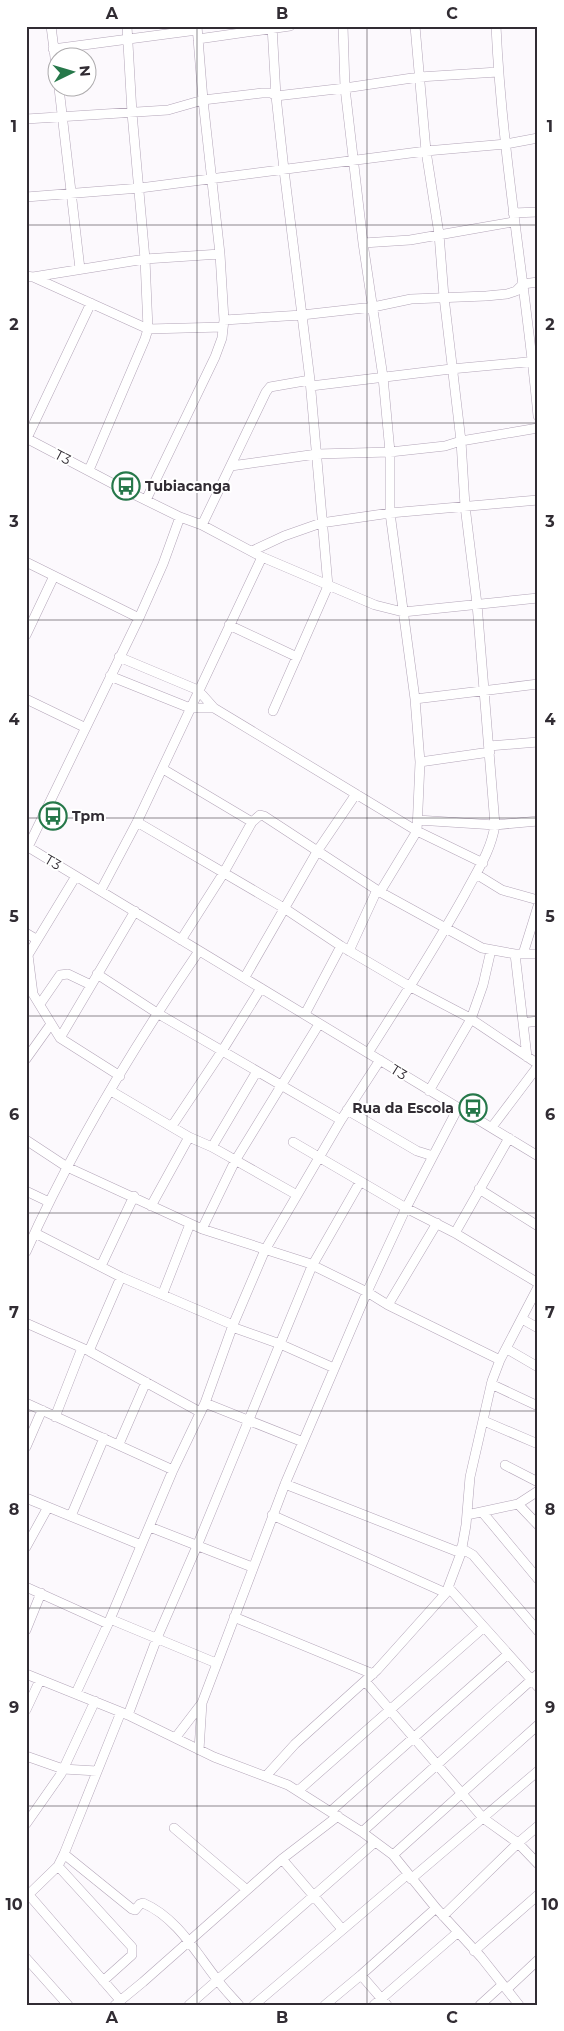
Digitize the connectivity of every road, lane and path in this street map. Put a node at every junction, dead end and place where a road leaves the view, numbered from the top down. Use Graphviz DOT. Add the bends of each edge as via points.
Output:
graph roads {
  1 [pos="51,26"];
  2 [pos="127,26"];
  3 [pos="290,26"];
  4 [pos="343,26"];
  5 [pos="416,26"];
  6 [pos="496,26"];
  7 [pos="272,27"];
  8 [pos="197,32"];
  9 [pos="128,39"];
  10 [pos="53,48"];
  11 [pos="498,72"];
  12 [pos="419,77"];
  13 [pos="345,88"];
  14 [pos="276,96"];
  15 [pos="60,98"];
  16 [pos="203,100"];
  17 [pos="132,113"];
  18 [pos="63,116"];
  19 [pos="26,119"];
  20 [pos="538,138"];
  21 [pos="506,144"];
  22 [pos="426,151"];
  23 [pos="354,159"];
  24 [pos="284,170"];
  25 [pos="211,179"];
  26 [pos="140,188"];
  27 [pos="72,193"];
  28 [pos="26,197"];
  29 [pos="538,212"];
  30 [pos="513,218"];
  31 [pos="439,234"];
  32 [pos="363,244"];
  33 [pos="220,254"];
  34 [pos="146,259"];
  35 [pos="80,269"];
  36 [pos="30,277"];
  37 [pos="538,282"];
  38 [pos="523,284"];
  39 [pos="444,298"];
  40 [pos="91,303"];
  41 [pos="373,307"];
  42 [pos="302,316"];
  43 [pos="224,324"];
  44 [pos="148,329"];
  45 [pos="535,362"];
  46 [pos="451,369"];
  47 [pos="383,377"];
  48 [pos="310,383"];
  49 [pos="538,416"];
  50 [pos="538,428"];
  51 [pos="26,438"];
  52 [pos="461,441"];
  53 [pos="390,452"];
  54 [pos="317,454"];
  55 [pos="231,466"];
  56 [pos="89,470"];
  57 [pos="146,500"];
  58 [pos="538,500"];
  59 [pos="465,506"];
  60 [pos="390,513"];
  61 [pos="180,517"];
  62 [pos="322,523"];
  63 [pos="202,525"];
  64 [pos="252,551"];
  65 [pos="262,557"];
  66 [pos="26,562"];
  67 [pos="54,576"];
  68 [pos="328,586"];
  69 [pos="538,598"];
  70 [pos="476,604"];
  71 [pos="403,612"];
  72 [pos="139,618"];
  73 [pos="229,625"];
  74 [pos="26,635"];
  75 [pos="120,657"];
  76 [pos="297,657"];
  77 [pos="110,676"];
  78 [pos="538,684"];
  79 [pos="198,690"];
  80 [pos="485,691"];
  81 [pos="26,699"];
  82 [pos="415,699"];
  83 [pos="190,708"];
  84 [pos="214,708"];
  85 [pos="273,711"];
  86 [pos="84,727"];
  87 [pos="538,742"];
  88 [pos="490,749"];
  89 [pos="420,762"];
  90 [pos="163,769"];
  91 [pos="356,794"];
  92 [pos="417,820"];
  93 [pos="538,820"];
  94 [pos="137,822"];
  95 [pos="252,822"];
  96 [pos="496,825"];
  97 [pos="417,831"];
  98 [pos="27,846"];
  99 [pos="318,850"];
  100 [pos="483,863"];
  101 [pos="223,874"];
  102 [pos="476,874"];
  103 [pos="76,876"];
  104 [pos="101,890"];
  105 [pos="378,891"];
  106 [pos="538,900"];
  107 [pos="538,906"];
  108 [pos="284,908"];
  109 [pos="135,911"];
  110 [pos="446,927"];
  111 [pos="26,933"];
  112 [pos="36,940"];
  113 [pos="181,940"];
  114 [pos="345,948"];
  115 [pos="491,950"];
  116 [pos="199,951"];
  117 [pos="27,954"];
  118 [pos="519,954"];
  119 [pos="538,954"];
  120 [pos="97,974"];
  121 [pos="245,977"];
  122 [pos="91,985"];
  123 [pos="409,986"];
  124 [pos="261,988"];
  125 [pos="30,993"];
  126 [pos="40,1004"];
  127 [pos="157,1013"];
  128 [pos="305,1014"];
  129 [pos="471,1019"];
  130 [pos="538,1021"];
  131 [pos="523,1023"];
  132 [pos="51,1024"];
  133 [pos="319,1024"];
  134 [pos="60,1038"];
  135 [pos="222,1051"];
  136 [pos="368,1053"];
  137 [pos="527,1057"];
  138 [pos="26,1059"];
  139 [pos="380,1060"];
  140 [pos="538,1065"];
  141 [pos="257,1071"];
  142 [pos="120,1076"];
  143 [pos="282,1086"];
  144 [pos="111,1090"];
  145 [pos="429,1091"];
  146 [pos="458,1108"];
  147 [pos="348,1110"];
  148 [pos="341,1120"];
  149 [pos="172,1126"];
  150 [pos="492,1127"];
  151 [pos="189,1137"];
  152 [pos="509,1138"];
  153 [pos="26,1140"];
  154 [pos="293,1142"];
  155 [pos="212,1147"];
  156 [pos="433,1156"];
  157 [pos="538,1156"];
  158 [pos="319,1158"];
  159 [pos="235,1161"];
  160 [pos="67,1167"];
  161 [pos="360,1182"];
  162 [pos="480,1189"];
  163 [pos="26,1191"];
  164 [pos="297,1195"];
  165 [pos="134,1196"];
  166 [pos="49,1202"];
  167 [pos="151,1206"];
  168 [pos="406,1208"];
  169 [pos="190,1224"];
  170 [pos="437,1224"];
  171 [pos="538,1226"];
  172 [pos="202,1229"];
  173 [pos="34,1233"];
  174 [pos="455,1233"];
  175 [pos="265,1250"];
  176 [pos="26,1252"];
  177 [pos="101,1266"];
  178 [pos="312,1266"];
  179 [pos="121,1277"];
  180 [pos="538,1287"];
  181 [pos="367,1292"];
  182 [pos="163,1293"];
  183 [pos="388,1305"];
  184 [pos="522,1319"];
  185 [pos="26,1324"];
  186 [pos="232,1326"];
  187 [pos="538,1328"];
  188 [pos="280,1344"];
  189 [pos="86,1349"];
  190 [pos="507,1349"];
  191 [pos="500,1360"];
  192 [pos="334,1368"];
  193 [pos="538,1368"];
  194 [pos="146,1382"];
  195 [pos="491,1384"];
  196 [pos="26,1403"];
  197 [pos="205,1403"];
  198 [pos="538,1406"];
  199 [pos="42,1410"];
  200 [pos="200,1412"];
  201 [pos="55,1417"];
  202 [pos="248,1419"];
  203 [pos="484,1421"];
  204 [pos="104,1438"];
  205 [pos="303,1442"];
  206 [pos="119,1444"];
  207 [pos="538,1444"];
  208 [pos="26,1447"];
  209 [pos="505,1465"];
  210 [pos="173,1470"];
  211 [pos="538,1482"];
  212 [pos="284,1484"];
  213 [pos="538,1491"];
  214 [pos="26,1498"];
  215 [pos="518,1504"];
  216 [pos="48,1507"];
  217 [pos="483,1512"];
  218 [pos="467,1514"];
  219 [pos="272,1515"];
  220 [pos="71,1516"];
  221 [pos="538,1525"];
  222 [pos="150,1528"];
  223 [pos="141,1545"];
  224 [pos="26,1546"];
  225 [pos="197,1546"];
  226 [pos="461,1551"];
  227 [pos="252,1567"];
  228 [pos="538,1578"];
  229 [pos="26,1587"];
  230 [pos="447,1591"];
  231 [pos="40,1593"];
  232 [pos="234,1617"];
  233 [pos="109,1621"];
  234 [pos="484,1627"];
  235 [pos="26,1630"];
  236 [pos="538,1631"];
  237 [pos="157,1638"];
  238 [pos="508,1654"];
  239 [pos="216,1663"];
  240 [pos="26,1674"];
  241 [pos="374,1674"];
  242 [pos="534,1677"];
  243 [pos="40,1680"];
  244 [pos="365,1682"];
  245 [pos="538,1688"];
  246 [pos="76,1694"];
  247 [pos="95,1701"];
  248 [pos="202,1702"];
  249 [pos="26,1710"];
  250 [pos="390,1710"];
  251 [pos="124,1714"];
  252 [pos="538,1725"];
  253 [pos="176,1737"];
  254 [pos="412,1737"];
  255 [pos="198,1750"];
  256 [pos="26,1756"];
  257 [pos="436,1764"];
  258 [pos="63,1769"];
  259 [pos="97,1771"];
  260 [pos="538,1771"];
  261 [pos="266,1776"];
  262 [pos="299,1790"];
  263 [pos="462,1794"];
  264 [pos="334,1814"];
  265 [pos="483,1818"];
  266 [pos="26,1824"];
  267 [pos="538,1826"];
  268 [pos="174,1828"];
  269 [pos="362,1832"];
  270 [pos="375,1842"];
  271 [pos="518,1843"];
  272 [pos="64,1854"];
  273 [pos="393,1855"];
  274 [pos="282,1859"];
  275 [pos="538,1864"];
  276 [pos="58,1866"];
  277 [pos="410,1876"];
  278 [pos="246,1890"];
  279 [pos="313,1895"];
  280 [pos="538,1895"];
  281 [pos="28,1896"];
  282 [pos="436,1908"];
  283 [pos="443,1916"];
  284 [pos="342,1929"];
  285 [pos="457,1933"];
  286 [pos="188,1941"];
  287 [pos="474,1951"];
  288 [pos="26,1958"];
  289 [pos="538,1960"];
  290 [pos="361,1975"];
  291 [pos="217,1980"];
  292 [pos="103,1981"];
  293 [pos="504,1987"];
  294 [pos="384,2001"];
  295 [pos="118,2002"];
  296 [pos="68,2005"];
  297 [pos="189,2005"];
  298 [pos="239,2005"];
  299 [pos="254,2005"];
  300 [pos="326,2005"];
  301 [pos="374,2005"];
  302 [pos="480,2005"];
  303 [pos="520,2005"];
  1 -- 10 [label="street"];
  2 -- 9 [label="street"];
  3 -- 7 [label="street"];
  4 -- 13 [label="street"];
  5 -- 12 [label="street"];
  6 -- 11 [label="street"];
  7 -- 8 [label="street"];
  7 -- 14 [label="street"];
  8 -- 9 [label="street"];
  8 -- 16 [label="street"];
  9 -- 10 [label="street"];
  9 -- 17 [label="street"];
  11 -- 12 [label="street"];
  11 -- 21 [label="street"];
  12 -- 13 [label="street"];
  12 -- 22 [label="street"];
  13 -- 14 [label="street"];
  13 -- 23 [label="street"];
  14 -- 16 [label="street" via="262,92"];
  14 -- 24 [label="street"];
  15 -- 18 [label="street"];
  16 -- 17 [label="street" via="168,110"];
  16 -- 25 [label="street"];
  17 -- 18 [label="street"];
  17 -- 26 [label="street"];
  18 -- 19 [label="street"];
  18 -- 27 [label="street"];
  20 -- 21 [label="street"];
  21 -- 22 [label="street"];
  21 -- 30 [label="street"];
  22 -- 23 [label="street"];
  22 -- 31 [label="street"];
  23 -- 24 [label="street"];
  23 -- 32 [label="street"];
  24 -- 25 [label="street"];
  24 -- 42 [label="street"];
  25 -- 26 [label="street"];
  25 -- 33 [label="street"];
  26 -- 27 [label="street"];
  26 -- 34 [label="street"];
  27 -- 28 [label="street"];
  27 -- 35 [label="street"];
  29 -- 30 [label="street"];
  30 -- 31 [label="street"];
  30 -- 38 [label="street"];
  31 -- 32 [label="street"];
  31 -- 39 [label="street"];
  32 -- 41 [label="street"];
  33 -- 34 [label="street"];
  33 -- 43 [label="street"];
  34 -- 35 [label="street"];
  34 -- 44 [label="street"];
  35 -- 36 [label="street"];
  36 -- 40 [label="street"];
  37 -- 38 [label="street"];
  38 -- 39 [label="street" via="507,294"];
  38 -- 45 [label="street"];
  39 -- 41 [label="street" via="412,299"];
  39 -- 46 [label="street"];
  40 -- 44 [label="street"];
  40 -- 51 [label="street"];
  41 -- 42 [label="street"];
  41 -- 47 [label="street"];
  42 -- 43 [label="street"];
  42 -- 48 [label="street"];
  43 -- 44 [label="street"];
  43 -- 57 [label="street" via="215,357"];
  44 -- 56 [label="street"];
  45 -- 46 [label="street"];
  45 -- 49 [label="street"];
  46 -- 47 [label="street"];
  46 -- 52 [label="street"];
  47 -- 48 [label="street"];
  47 -- 53 [label="street"];
  48 -- 54 [label="street"];
  48 -- 55 [label="street" via="270,387"];
  50 -- 52 [label="street"];
  51 -- 56 [label="street, T3"];
  52 -- 53 [label="street"];
  52 -- 59 [label="street"];
  53 -- 54 [label="street"];
  53 -- 60 [label="street"];
  54 -- 55 [label="street"];
  54 -- 62 [label="street"];
  55 -- 63 [label="street"];
  56 -- 57 [label="street, T3"];
  57 -- 61 [label="street, T3"];
  58 -- 59 [label="street"];
  59 -- 60 [label="street"];
  59 -- 70 [label="street"];
  60 -- 62 [label="street"];
  60 -- 71 [label="street"];
  61 -- 63 [label="street"];
  61 -- 72 [label="street, T3"];
  62 -- 64 [label="street"];
  62 -- 68 [label="street"];
  63 -- 64 [label="street"];
  64 -- 65 [label="street"];
  65 -- 68 [label="street"];
  65 -- 73 [label="street"];
  66 -- 67 [label="street"];
  67 -- 72 [label="street"];
  67 -- 74 [label="street"];
  68 -- 71 [label="street" via="375,605"];
  68 -- 76 [label="street"];
  69 -- 70 [label="street"];
  70 -- 71 [label="street"];
  70 -- 80 [label="street"];
  71 -- 82 [label="street"];
  72 -- 75 [label="street, T3"];
  73 -- 76 [label="street"];
  73 -- 79 [label="street"];
  75 -- 77 [label="street, T3"];
  75 -- 79 [label="street"];
  76 -- 85 [label="street"];
  77 -- 83 [label="street"];
  77 -- 86 [label="street, T3"];
  78 -- 80 [label="street"];
  79 -- 83 [label="street"];
  79 -- 84 [label="street"];
  80 -- 82 [label="street"];
  80 -- 88 [label="street"];
  81 -- 86 [label="street"];
  82 -- 89 [label="street"];
  83 -- 84 [label="street"];
  83 -- 90 [label="street"];
  84 -- 91 [label="street"];
  86 -- 98 [label="street, T3"];
  87 -- 88 [label="street"];
  88 -- 89 [label="street"];
  88 -- 96 [label="street"];
  89 -- 92 [label="street"];
  90 -- 94 [label="street"];
  90 -- 95 [label="street"];
  91 -- 97 [label="street"];
  91 -- 99 [label="street"];
  92 -- 96 [label="street"];
  92 -- 97 [label="street"];
  93 -- 96 [label="street"];
  94 -- 101 [label="street"];
  94 -- 104 [label="street"];
  95 -- 99 [label="street" via="256,817 264,816"];
  95 -- 101 [label="street"];
  96 -- 100 [label="street"];
  97 -- 100 [label="street"];
  97 -- 105 [label="street"];
  98 -- 103 [label="street, T3"];
  99 -- 105 [label="street"];
  99 -- 108 [label="street"];
  100 -- 102 [label="street"];
  101 -- 108 [label="street"];
  101 -- 113 [label="street"];
  102 -- 106 [label="street" via="502,890"];
  102 -- 110 [label="street"];
  103 -- 104 [label="street, T3"];
  103 -- 112 [label="street"];
  104 -- 109 [label="street, T3"];
  105 -- 110 [label="street"];
  105 -- 114 [label="street"];
  107 -- 118 [label="street"];
  108 -- 114 [label="street"];
  108 -- 121 [label="street"];
  109 -- 113 [label="street, T3"];
  109 -- 120 [label="street"];
  110 -- 115 [label="street"];
  110 -- 123 [label="street"];
  111 -- 112 [label="street"];
  112 -- 117 [label="street"];
  113 -- 116 [label="street, T3"];
  114 -- 123 [label="street"];
  114 -- 128 [label="street"];
  115 -- 118 [label="street"];
  115 -- 129 [label="street"];
  116 -- 121 [label="street, T3"];
  116 -- 127 [label="street"];
  117 -- 125 [label="street"];
  118 -- 119 [label="street"];
  118 -- 131 [label="street"];
  120 -- 122 [label="street"];
  120 -- 127 [label="street"];
  121 -- 124 [label="street, T3"];
  122 -- 126 [label="street" via="68,974 60,975"];
  122 -- 134 [label="street"];
  123 -- 129 [label="street"];
  123 -- 136 [label="street"];
  124 -- 128 [label="street, T3"];
  124 -- 135 [label="street"];
  125 -- 126 [label="street"];
  126 -- 132 [label="street"];
  127 -- 135 [label="street"];
  127 -- 142 [label="street"];
  128 -- 133 [label="street, T3"];
  129 -- 137 [label="street"];
  129 -- 145 [label="street"];
  130 -- 131 [label="street"];
  131 -- 137 [label="street"];
  132 -- 134 [label="street"];
  132 -- 138 [label="street"];
  133 -- 136 [label="street, T3"];
  133 -- 143 [label="street"];
  134 -- 142 [label="street"];
  135 -- 141 [label="street"];
  135 -- 149 [label="street"];
  136 -- 139 [label="street, T3"];
  137 -- 140 [label="street"];
  139 -- 145 [label="street, T3"];
  139 -- 147 [label="street"];
  140 -- 150 [label="street"];
  141 -- 143 [label="street"];
  141 -- 155 [label="street"];
  142 -- 144 [label="street"];
  143 -- 148 [label="street"];
  143 -- 159 [label="street"];
  144 -- 149 [label="street"];
  144 -- 160 [label="street"];
  145 -- 146 [label="street, T3"];
  146 -- 150 [label="street, T3"];
  146 -- 156 [label="street"];
  147 -- 148 [label="street"];
  147 -- 156 [label="street" via="417,1152"];
  148 -- 158 [label="street"];
  149 -- 151 [label="street"];
  150 -- 152 [label="street, T3"];
  151 -- 155 [label="street"];
  151 -- 167 [label="street"];
  152 -- 157 [label="street, T3"];
  152 -- 162 [label="street"];
  153 -- 160 [label="street"];
  154 -- 158 [label="street"];
  155 -- 159 [label="street"];
  156 -- 168 [label="street"];
  158 -- 161 [label="street"];
  158 -- 164 [label="street"];
  159 -- 164 [label="street"];
  159 -- 172 [label="street"];
  160 -- 165 [label="street"];
  160 -- 166 [label="street"];
  161 -- 168 [label="street"];
  161 -- 178 [label="street"];
  162 -- 171 [label="street"];
  162 -- 174 [label="street"];
  163 -- 166 [label="street"];
  164 -- 175 [label="street"];
  165 -- 167 [label="street"];
  165 -- 177 [label="street"];
  166 -- 173 [label="street"];
  167 -- 169 [label="street"];
  168 -- 170 [label="street"];
  168 -- 181 [label="street"];
  169 -- 172 [label="street"];
  169 -- 182 [label="street"];
  170 -- 174 [label="street"];
  170 -- 183 [label="street"];
  172 -- 175 [label="street"];
  173 -- 176 [label="street"];
  173 -- 177 [label="street"];
  174 -- 180 [label="street"];
  175 -- 178 [label="street"];
  175 -- 186 [label="street"];
  177 -- 179 [label="street"];
  178 -- 181 [label="street"];
  178 -- 188 [label="street"];
  179 -- 182 [label="street"];
  179 -- 189 [label="street"];
  180 -- 184 [label="street"];
  181 -- 183 [label="street"];
  181 -- 192 [label="street"];
  182 -- 186 [label="street"];
  183 -- 191 [label="street"];
  184 -- 187 [label="street"];
  184 -- 190 [label="street"];
  185 -- 189 [label="street"];
  186 -- 188 [label="street"];
  186 -- 197 [label="street"];
  188 -- 192 [label="street"];
  188 -- 202 [label="street"];
  189 -- 194 [label="street"];
  189 -- 201 [label="street"];
  190 -- 191 [label="street"];
  190 -- 193 [label="street"];
  191 -- 195 [label="street"];
  192 -- 205 [label="street"];
  194 -- 200 [label="street"];
  194 -- 206 [label="street"];
  195 -- 198 [label="street"];
  195 -- 203 [label="street"];
  196 -- 199 [label="street"];
  197 -- 200 [label="street"];
  197 -- 202 [label="street"];
  199 -- 201 [label="street"];
  199 -- 208 [label="street"];
  200 -- 210 [label="street"];
  201 -- 204 [label="street"];
  202 -- 205 [label="street"];
  202 -- 225 [label="street"];
  203 -- 207 [label="street"];
  203 -- 218 [label="street" via="470,1477"];
  204 -- 206 [label="street"];
  204 -- 220 [label="street"];
  205 -- 212 [label="street"];
  206 -- 210 [label="street"];
  209 -- 211 [label="street"];
  210 -- 222 [label="street"];
  212 -- 219 [label="street"];
  212 -- 226 [label="street"];
  213 -- 215 [label="street"];
  214 -- 216 [label="street"];
  215 -- 217 [label="street"];
  215 -- 221 [label="street"];
  216 -- 220 [label="street"];
  216 -- 224 [label="street"];
  217 -- 218 [label="street"];
  217 -- 228 [label="street"];
  218 -- 226 [label="street"];
  219 -- 227 [label="street"];
  219 -- 230 [label="street"];
  220 -- 223 [label="street"];
  222 -- 223 [label="street"];
  222 -- 225 [label="street"];
  223 -- 233 [label="street"];
  225 -- 227 [label="street"];
  225 -- 237 [label="street"];
  226 -- 230 [label="street"];
  226 -- 236 [label="street" via="473,1555"];
  227 -- 232 [label="street"];
  229 -- 231 [label="street"];
  230 -- 234 [label="street"];
  230 -- 241 [label="street"];
  231 -- 233 [label="street"];
  231 -- 235 [label="street"];
  232 -- 239 [label="street"];
  232 -- 241 [label="street"];
  233 -- 237 [label="street"];
  233 -- 246 [label="street"];
  234 -- 238 [label="street"];
  234 -- 250 [label="street"];
  237 -- 239 [label="street"];
  237 -- 251 [label="street"];
  238 -- 242 [label="street"];
  238 -- 254 [label="street"];
  239 -- 248 [label="street"];
  240 -- 243 [label="street"];
  241 -- 244 [label="street"];
  242 -- 245 [label="street"];
  242 -- 257 [label="street"];
  243 -- 246 [label="street"];
  243 -- 249 [label="street"];
  244 -- 250 [label="street"];
  244 -- 261 [label="street" via="295,1744"];
  246 -- 247 [label="street"];
  247 -- 251 [label="street"];
  247 -- 258 [label="street"];
  248 -- 253 [label="street"];
  248 -- 255 [label="street"];
  250 -- 254 [label="street"];
  250 -- 262 [label="street"];
  251 -- 253 [label="street"];
  251 -- 259 [label="street"];
  252 -- 263 [label="street"];
  253 -- 255 [label="street"];
  254 -- 257 [label="street"];
  254 -- 264 [label="street"];
  255 -- 261 [label="street"];
  256 -- 258 [label="street"];
  257 -- 263 [label="street"];
  257 -- 269 [label="street"];
  258 -- 259 [label="street"];
  258 -- 266 [label="street"];
  259 -- 272 [label="street"];
  260 -- 265 [label="street"];
  261 -- 262 [label="street"];
  262 -- 264 [label="street"];
  263 -- 265 [label="street"];
  263 -- 273 [label="street"];
  264 -- 269 [label="street"];
  264 -- 274 [label="street"];
  265 -- 271 [label="street"];
  265 -- 277 [label="street"];
  267 -- 271 [label="street"];
  268 -- 278 [label="street"];
  269 -- 270 [label="street"];
  270 -- 273 [label="street"];
  270 -- 279 [label="street"];
  271 -- 275 [label="street"];
  271 -- 283 [label="street"];
  272 -- 276 [label="street"];
  272 -- 286 [label="street" via="132,1909 143,1903 162,1914"];
  273 -- 277 [label="street"];
  274 -- 278 [label="street"];
  274 -- 279 [label="street"];
  276 -- 281 [label="street"];
  276 -- 292 [label="street" via="132,1947 132,1955"];
  277 -- 282 [label="street"];
  277 -- 284 [label="street"];
  278 -- 286 [label="street"];
  279 -- 284 [label="street"];
  279 -- 291 [label="street"];
  280 -- 287 [label="street"];
  281 -- 292 [label="street"];
  282 -- 283 [label="street"];
  282 -- 290 [label="street"];
  283 -- 285 [label="street"];
  284 -- 299 [label="street"];
  285 -- 287 [label="street"];
  285 -- 294 [label="street"];
  286 -- 291 [label="street"];
  286 -- 295 [label="street"];
  287 -- 293 [label="street"];
  288 -- 296 [label="street"];
  289 -- 293 [label="street"];
  290 -- 294 [label="street"];
  290 -- 300 [label="street"];
  291 -- 297 [label="street"];
  291 -- 298 [label="street"];
  292 -- 295 [label="street"];
  293 -- 302 [label="street"];
  293 -- 303 [label="street"];
  294 -- 301 [label="street"];
}
